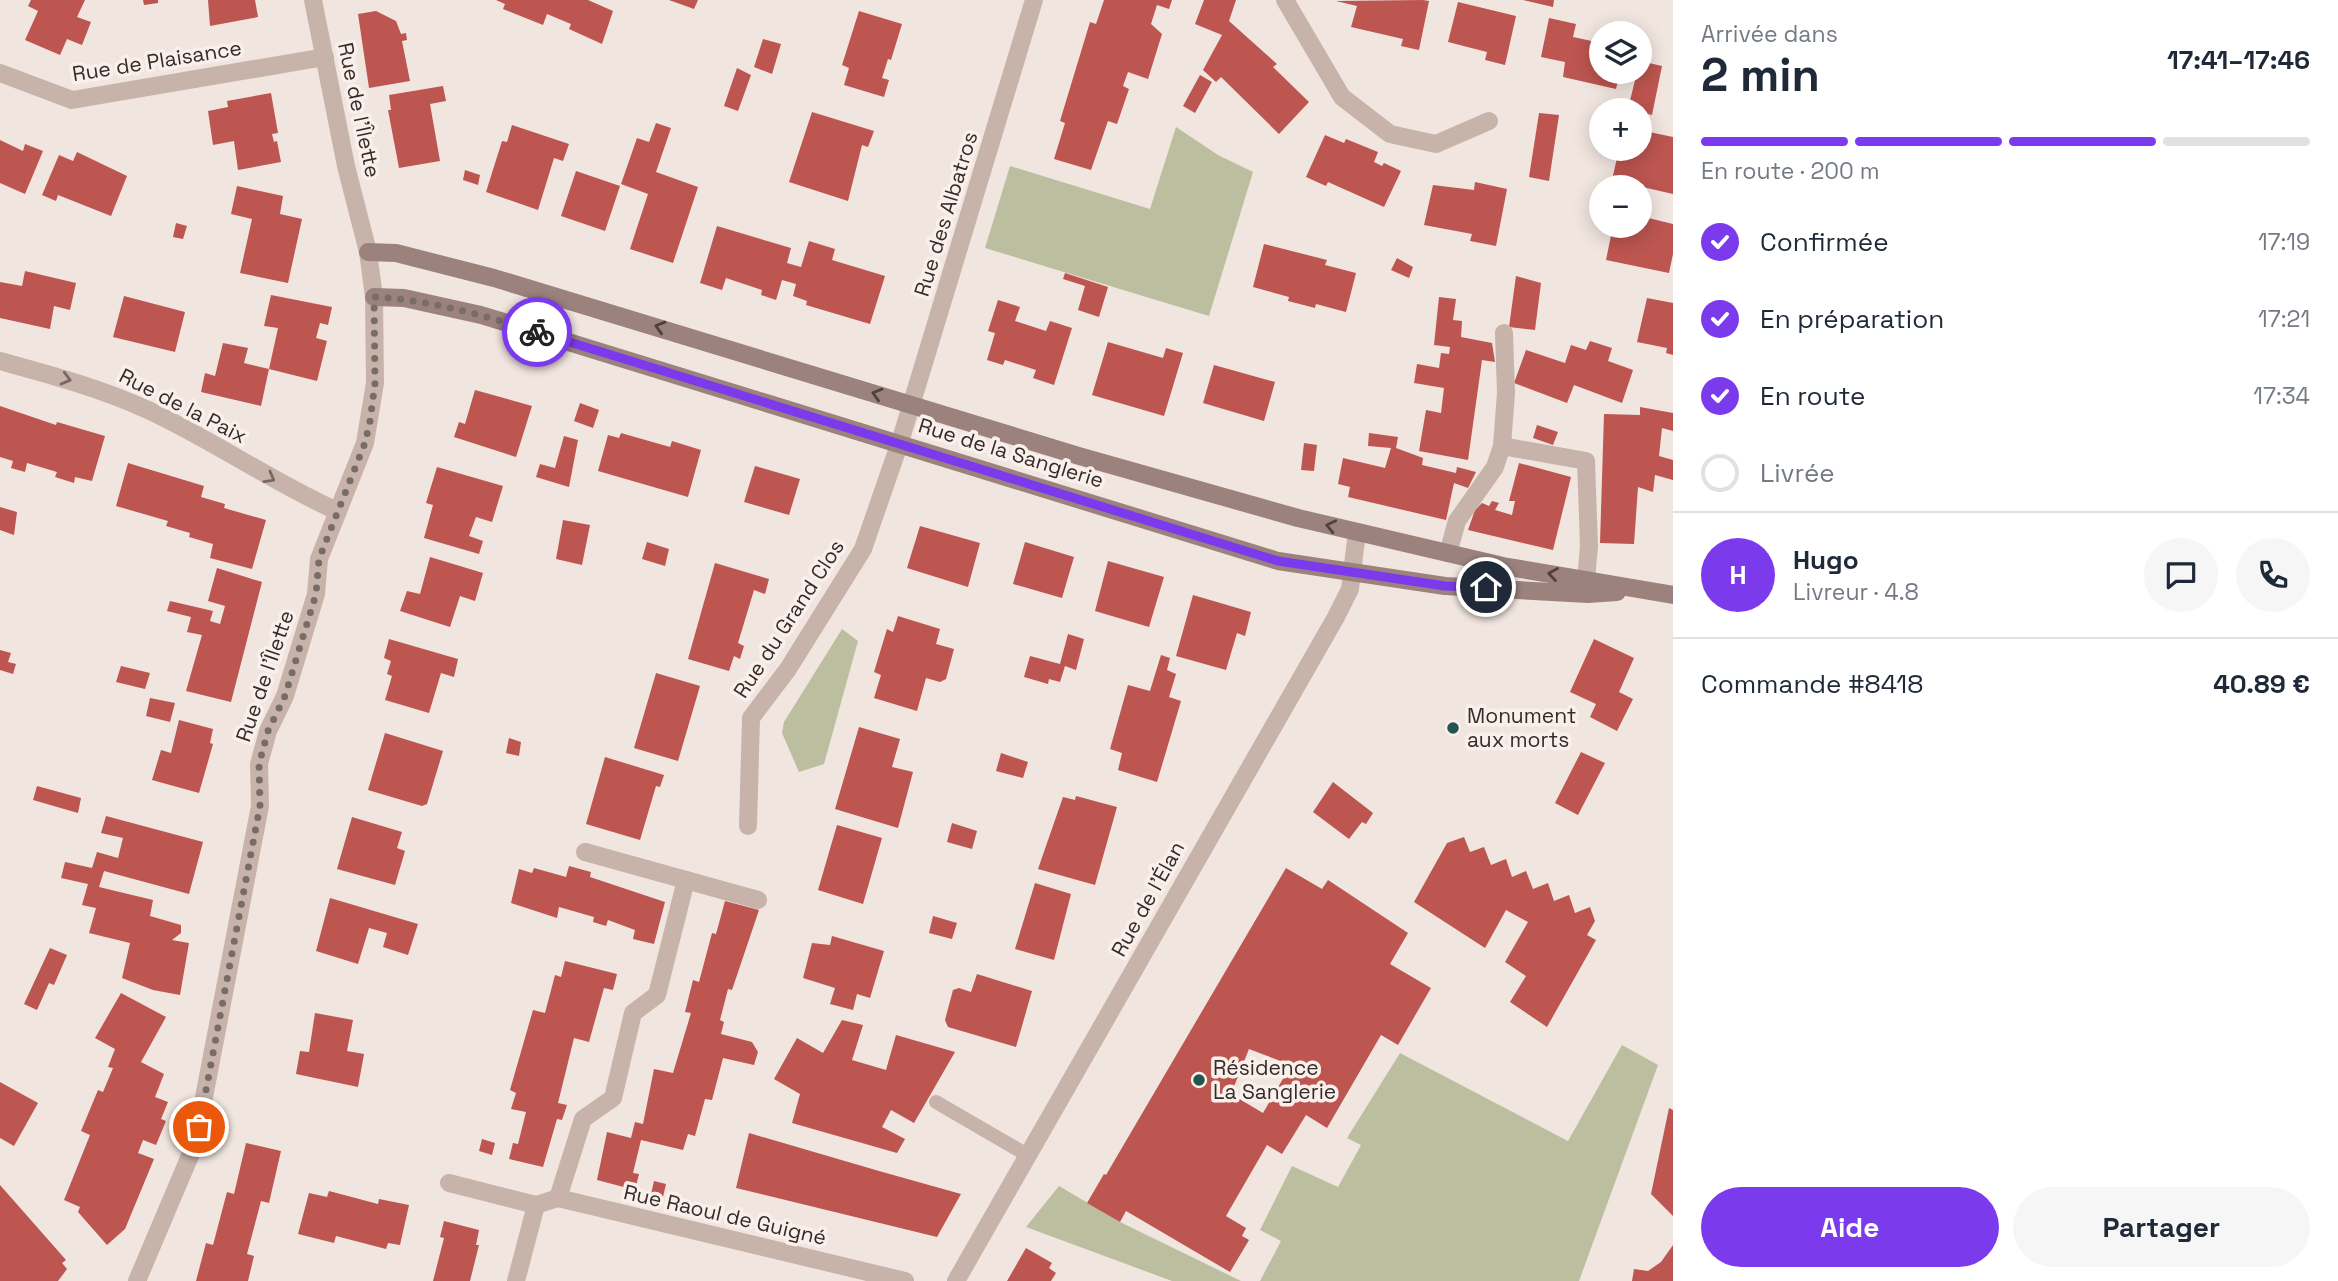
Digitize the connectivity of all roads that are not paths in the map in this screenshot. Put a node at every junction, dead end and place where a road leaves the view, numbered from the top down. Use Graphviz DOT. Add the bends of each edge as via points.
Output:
graph roads {
  1 [pos="313,0"];
  2 [pos="1034,0"];
  3 [pos="1286,0"];
  4 [pos="325,57"];
  5 [pos="0,73"];
  6 [pos="1489,121"];
  7 [pos="368,252"];
  8 [pos="374,297"];
  9 [pos="1504,334"];
  10 [pos="0,362"];
  11 [pos="910,405"];
  12 [pos="900,442"];
  13 [pos="1502,446"];
  14 [pos="337,511"];
  15 [pos="1357,532"];
  16 [pos="1448,553"];
  17 [pos="1352,573"];
  18 [pos="1586,580"];
  19 [pos="1645,590"];
  20 [pos="1672,590"];
  21 [pos="748,826"];
  22 [pos="585,852"];
  23 [pos="686,880"];
  24 [pos="758,900"];
  25 [pos="936,1101"];
  26 [pos="1029,1156"];
  27 [pos="449,1183"];
  28 [pos="558,1198"];
  29 [pos="536,1205"];
  30 [pos="137,1281"];
  31 [pos="516,1281"];
  32 [pos="905,1281"];
  33 [pos="956,1281"];
  1 -- 4 [label="street, Rue de l'Îlette"];
  2 -- 11 [label="street, Rue des Albatros"];
  3 -- 6 [label="street" via="1342,97 1390,134 1436,144"];
  4 -- 5 [label="street, Rue de Plaisance" via="72,100"];
  4 -- 7 [label="street, Rue de l'Îlette"];
  7 -- 8 [label="street, Rue de l'Îlette"];
  11 -- 7 [label="street, Rue de la Sanglerie, one-way" via="494,278 396,254"];
  8 -- 12 [label="street, Rue de la Sanglerie" via="481,315"];
  8 -- 14 [label="street, Rue de l'Îlette" via="372,408 365,443"];
  9 -- 13 [label="street"];
  10 -- 14 [label="street, Rue de la Paix, one-way" via="97,387 140,406"];
  11 -- 12 [label="street, Rue des Albatros"];
  15 -- 11 [label="street, Rue de la Sanglerie, one-way" via="1210,494"];
  12 -- 17 [label="street, Rue de la Sanglerie" via="1278,561"];
  12 -- 21 [label="street, Rue du Grand Clos" via="863,549 788,669 751,718"];
  13 -- 16 [label="street" via="1495,467 1457,521"];
  13 -- 18 [label="street" via="1586,461"];
  14 -- 30 [label="street, Rue de l'Îlette" via="319,559 316,594 289,683 259,764 260,806 195,1144"];
  15 -- 16 [label="street, Rue de la Sanglerie"];
  15 -- 17 [label="street, Rue de l'Élan"];
  18 -- 16 [label="street, Rue de la Sanglerie, one-way"];
  17 -- 19 [label="street, Rue de la Sanglerie" via="1445,586 1588,594"];
  17 -- 26 [label="street, Rue de l'Élan" via="1350,589 1336,617"];
  18 -- 19 [label="street, Rue de la Sanglerie"];
  19 -- 20 [label="street, Rue de la Sanglerie"];
  22 -- 23 [label="street"];
  23 -- 24 [label="street"];
  23 -- 28 [label="street" via="657,995 633,1013 613,1098 583,1119"];
  25 -- 26 [label="lane"];
  26 -- 33 [label="street, Rue de l'Élan"];
  27 -- 29 [label="street"];
  28 -- 29 [label="street"];
  28 -- 32 [label="street, Rue Raoul de Guigné"];
  29 -- 31 [label="street"];
}
